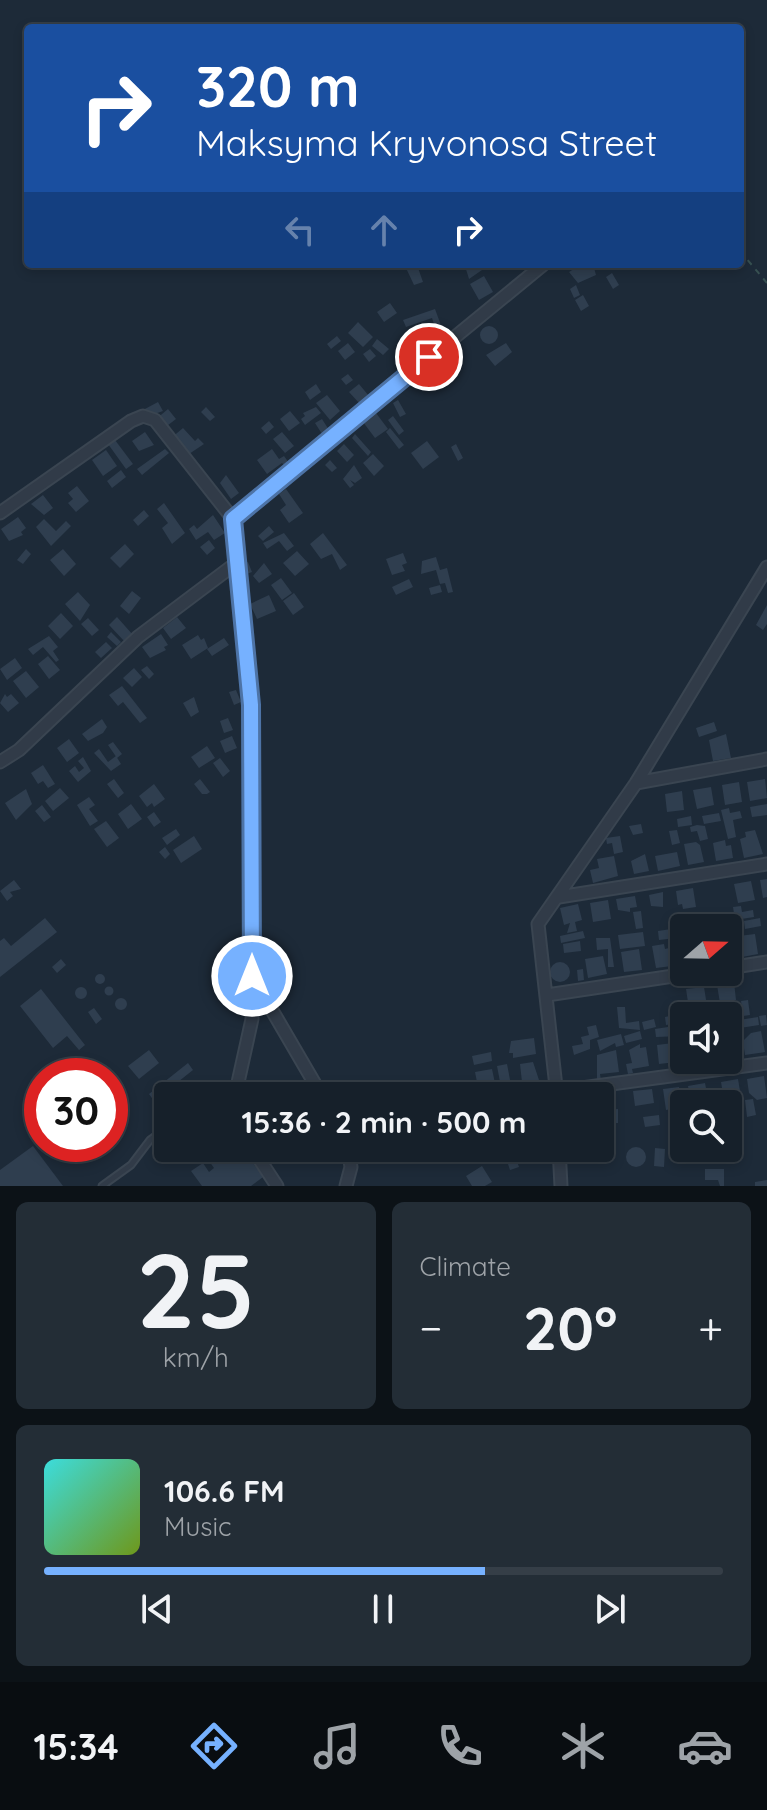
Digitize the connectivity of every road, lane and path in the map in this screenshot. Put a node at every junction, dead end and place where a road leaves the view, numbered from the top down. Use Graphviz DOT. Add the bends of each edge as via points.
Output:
graph roads {
  1 [pos="744,256"];
  2 [pos="539,268"];
  3 [pos="767,283"];
  4 [pos="0,513"];
  5 [pos="233,519"];
  6 [pos="235,564"];
  7 [pos="767,567"];
  8 [pos="767,759"];
  9 [pos="0,762"];
  10 [pos="636,783"];
  11 [pos="767,864"];
  12 [pos="559,897"];
  13 [pos="767,962"];
  14 [pos="742,966"];
  15 [pos="252,976"];
  16 [pos="670,977"];
  17 [pos="547,995"];
  18 [pos="767,1063"];
  19 [pos="238,1082"];
  20 [pos="314,1082"];
  21 [pos="556,1082"];
  22 [pos="614,1086"];
  23 [pos="154,1137"];
  24 [pos="261,1162"];
  25 [pos="350,1162"];
  26 [pos="560,1162"];
  27 [pos="102,1186"];
  28 [pos="277,1186"];
  29 [pos="346,1186"];
  30 [pos="561,1186"];
  1 -- 3 [label="path"];
  2 -- 5 [label="street"];
  4 -- 5 [label="street" via="143,416 155,420"];
  5 -- 6 [label="street"];
  6 -- 9 [label="street" via="138,637"];
  6 -- 15 [label="street" via="251,705"];
  7 -- 10 [label="street"];
  8 -- 10 [label="street"];
  10 -- 12 [label="street"];
  11 -- 12 [label="street"];
  12 -- 17 [label="street" via="538,924"];
  13 -- 14 [label="street"];
  15 -- 19 [label="street" via="252,1019"];
  15 -- 20 [label="street"];
  16 -- 17 [label="street"];
  17 -- 21 [label="street"];
  18 -- 22 [label="street"];
  23 -- 27 [label="lane" via="131,1165"];
  24 -- 28 [label="street"];
  25 -- 29 [label="street"];
  26 -- 30 [label="street"];
}
